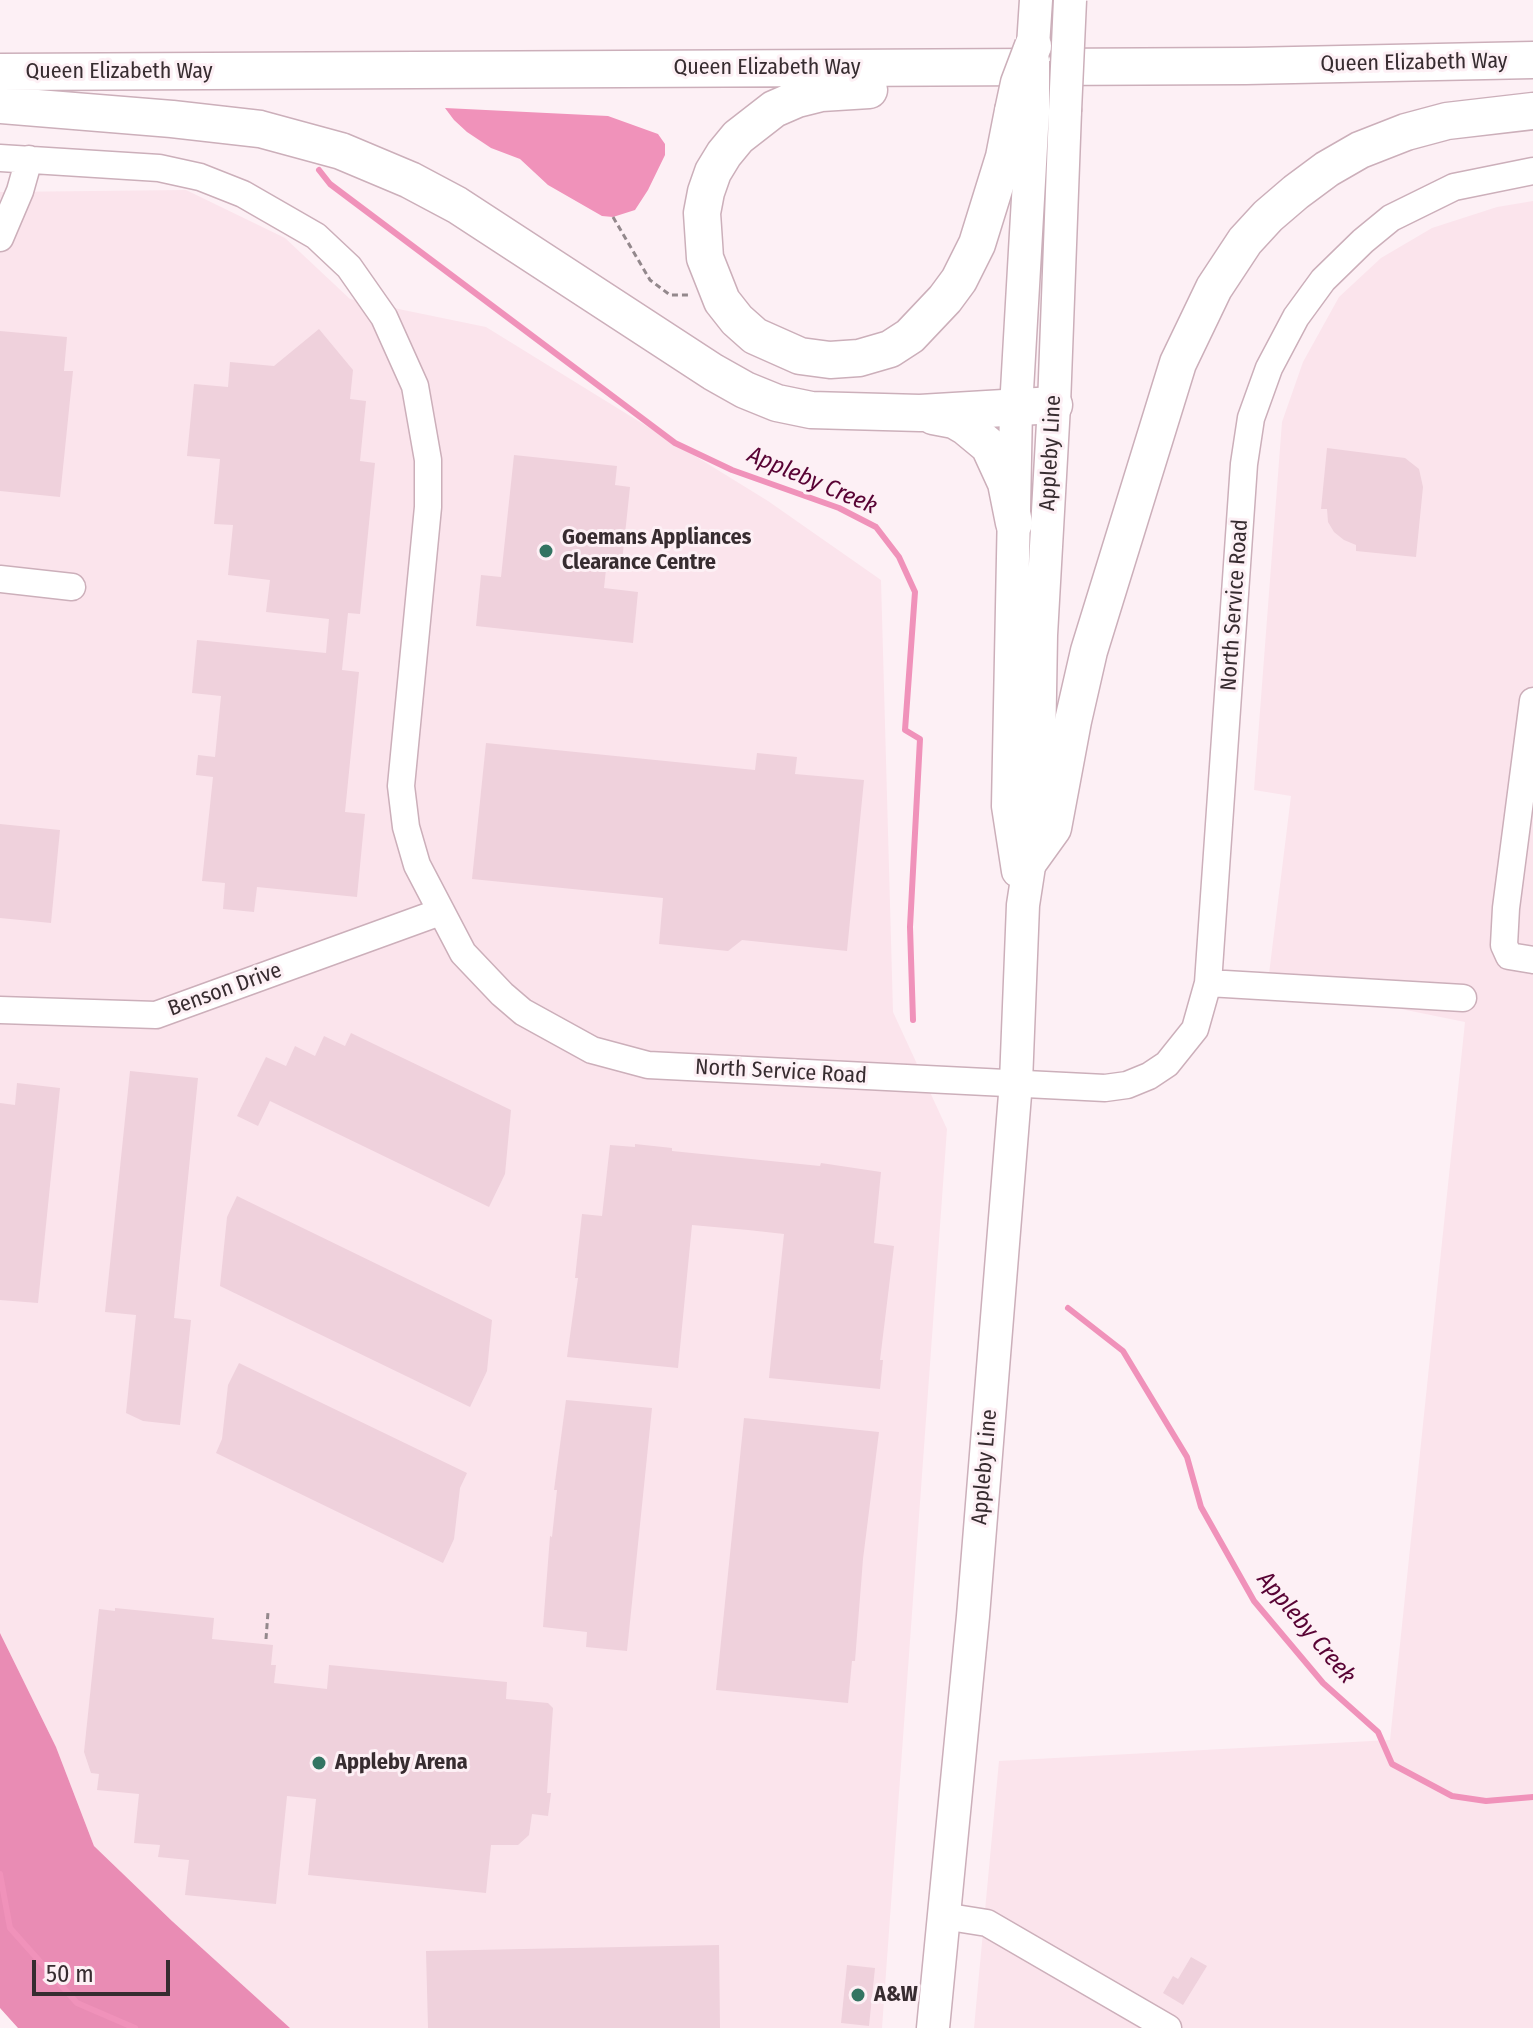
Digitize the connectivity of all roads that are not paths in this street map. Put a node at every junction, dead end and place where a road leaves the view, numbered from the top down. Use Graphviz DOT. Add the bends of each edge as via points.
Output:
graph roads {
  1 [pos="1036,0"];
  2 [pos="1070,0"];
  3 [pos="1033,46"];
  4 [pos="1533,60"];
  5 [pos="1246,66"];
  6 [pos="0,72"];
  7 [pos="0,105"];
  8 [pos="1023,111"];
  9 [pos="1533,111"];
  10 [pos="0,158"];
  11 [pos="29,159"];
  12 [pos="1533,171"];
  13 [pos="0,238"];
  14 [pos="1054,405"];
  15 [pos="1016,408"];
  16 [pos="920,413"];
  17 [pos="1014,523"];
  18 [pos="0,579"];
  19 [pos="72,587"];
  20 [pos="1533,701"];
  21 [pos="1030,860"];
  22 [pos="1023,905"];
  23 [pos="440,912"];
  24 [pos="1533,960"];
  25 [pos="1208,983"];
  26 [pos="1463,998"];
  27 [pos="0,1010"];
  28 [pos="1016,1082"];
  29 [pos="943,1916"];
  30 [pos="933,2028"];
  31 [pos="1168,2028"];
  1 -- 3 [label="main road"];
  2 -- 14 [label="main road, Appleby Line, bridge"];
  3 -- 8 [label="highway, bridge" via="1019,83"];
  4 -- 5 [label="highway, Queen Elizabeth Way"];
  5 -- 6 [label="highway, Queen Elizabeth Way"];
  5 -- 8 [label="highway" via="821,93 774,109 724,154 713,172 702,213 705,258 722,301 755,336 800,356 859,358 890,349 929,317 969,262"];
  7 -- 16 [label="highway" via="260,129 341,151 457,205 745,390 811,410"];
  8 -- 15 [label="main road, Appleby Line"];
  9 -- 21 [label="highway" via="1447,121 1360,150 1296,192 1245,241 1214,288 1178,363 1089,651 1053,828"];
  10 -- 11 [label="street, North Service Road"];
  11 -- 13 [label="street"];
  11 -- 23 [label="street, North Service Road" via="159,168 243,194 316,236 349,267 384,317 415,386 428,460 401,786 417,865"];
  12 -- 25 [label="street, North Service Road" via="1454,187 1391,218 1323,280 1269,368 1251,418 1244,464"];
  14 -- 15 [label="highway"];
  14 -- 21 [label="main road, Appleby Line" via="1038,808"];
  15 -- 16 [label="highway"];
  15 -- 17 [label="main road, Appleby Line"];
  16 -- 17 [label="highway" via="954,420 989,446 1006,483"];
  17 -- 22 [label="main road, Appleby Line" via="1008,806"];
  18 -- 19 [label="street"];
  20 -- 24 [label="street" via="1504,945 1509,956"];
  21 -- 22 [label="main road, Appleby Line"];
  22 -- 28 [label="main road, Appleby Line"];
  23 -- 27 [label="street, Benson Drive" via="156,1015"];
  23 -- 28 [label="street, North Service Road" via="463,953 492,986 523,1012 592,1050 648,1065"];
  25 -- 26 [label="street"];
  25 -- 28 [label="street, North Service Road" via="1195,1029 1167,1064 1149,1076 1105,1088"];
  28 -- 29 [label="main road, Appleby Line"];
  29 -- 30 [label="main road, Appleby Line"];
  29 -- 31 [label="street" via="987,1923"];
}
